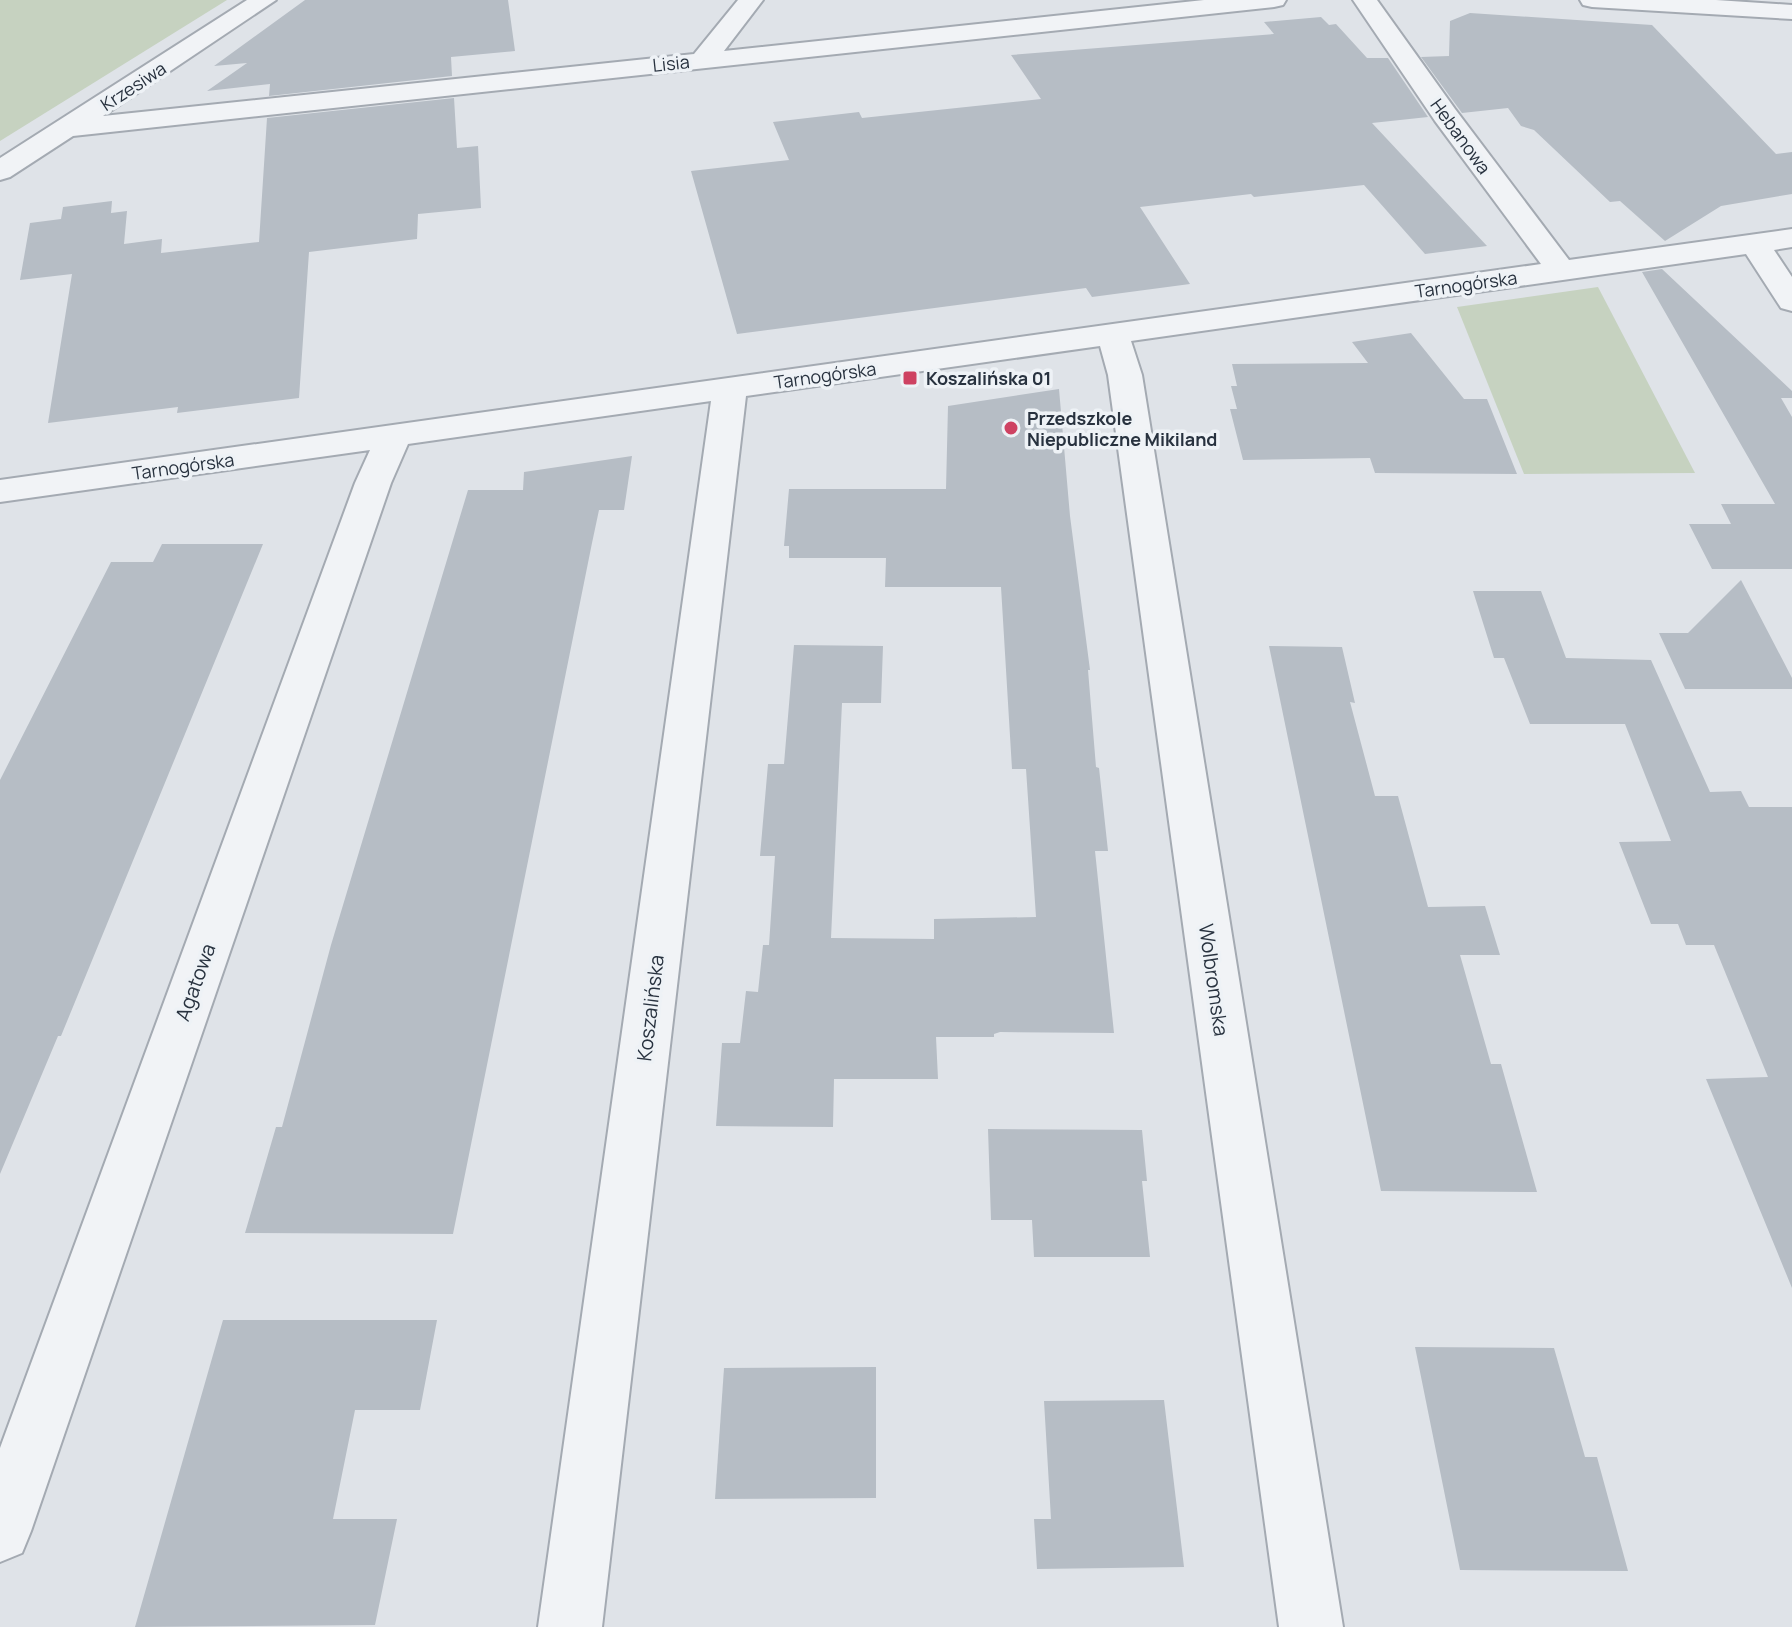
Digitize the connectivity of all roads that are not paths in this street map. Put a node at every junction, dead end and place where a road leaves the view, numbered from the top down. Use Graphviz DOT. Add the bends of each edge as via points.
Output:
graph roads {
  1 [pos="264,0"];
  2 [pos="751,0"];
  3 [pos="1274,0"];
  4 [pos="1365,0"];
  5 [pos="1592,0"];
  6 [pos="1792,12"];
  7 [pos="200,18"];
  8 [pos="230,23"];
  9 [pos="703,60"];
  10 [pos="69,128"];
  11 [pos="0,171"];
  12 [pos="1792,238"];
  13 [pos="1754,243"];
  14 [pos="1561,270"];
  15 [pos="1792,301"];
  16 [pos="1113,334"];
  17 [pos="730,388"];
  18 [pos="394,436"];
  19 [pos="0,491"];
  20 [pos="0,1531"];
  21 [pos="570,1627"];
  22 [pos="1311,1627"];
  1 -- 8 [label="street, Krzesiwa"];
  2 -- 9 [label="street"];
  3 -- 9 [label="street, Lisia"];
  4 -- 14 [label="street, Hebanowa"];
  5 -- 6 [label="street"];
  7 -- 8 [label="street"];
  8 -- 10 [label="street, Krzesiwa"];
  9 -- 10 [label="street, Lisia"];
  10 -- 11 [label="street, Krzesiwa"];
  12 -- 13 [label="street, Tarnogórska"];
  13 -- 14 [label="street, Tarnogórska"];
  13 -- 15 [label="street"];
  14 -- 16 [label="street, Tarnogórska"];
  16 -- 17 [label="street, Tarnogórska"];
  16 -- 22 [label="street, Wolbromska" via="1125,375"];
  17 -- 18 [label="street, Tarnogórska"];
  17 -- 21 [label="street, Koszalińska"];
  18 -- 19 [label="street, Tarnogórska"];
  18 -- 20 [label="street, Agatowa"];
}
